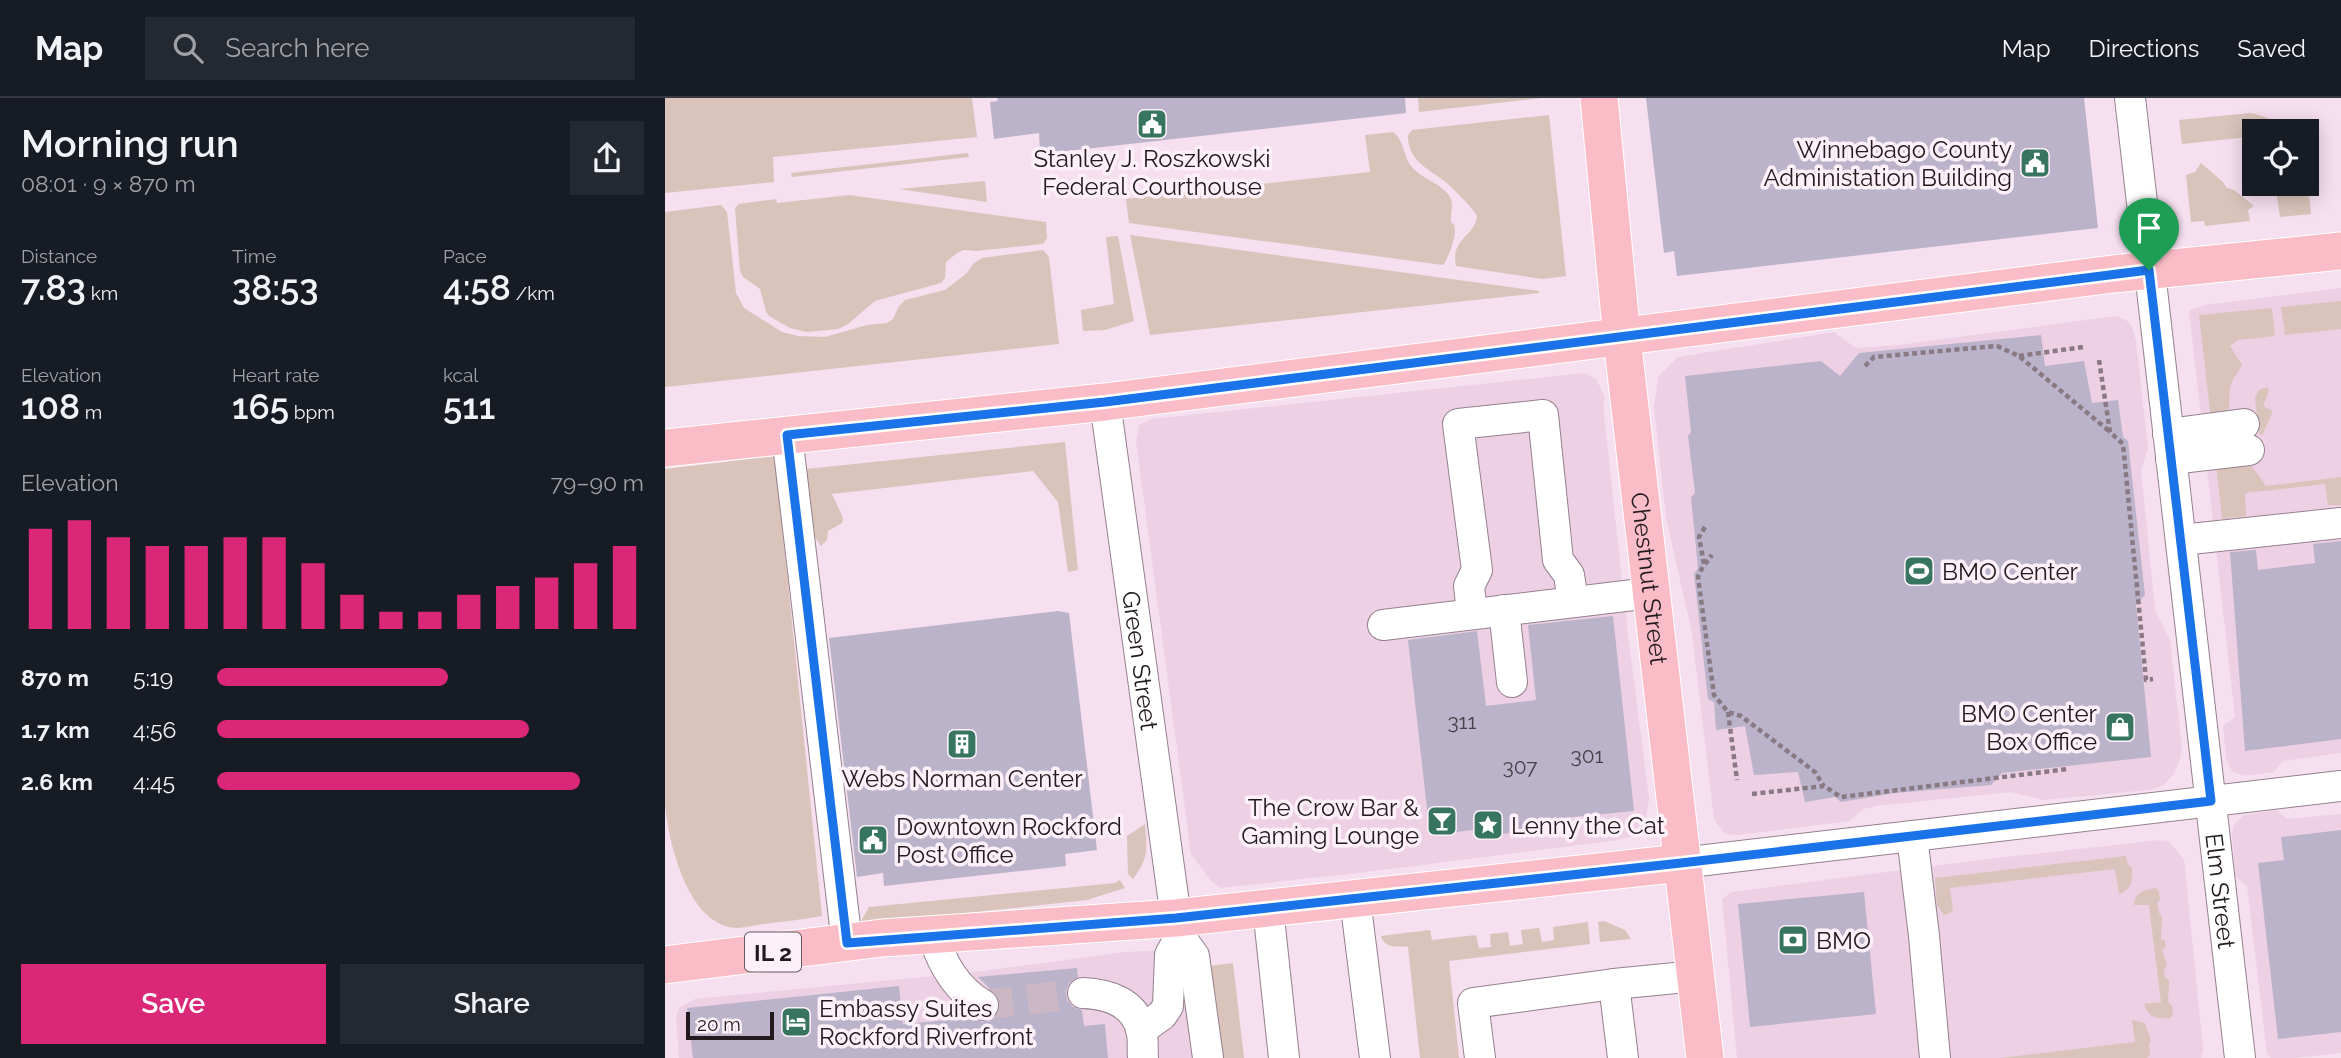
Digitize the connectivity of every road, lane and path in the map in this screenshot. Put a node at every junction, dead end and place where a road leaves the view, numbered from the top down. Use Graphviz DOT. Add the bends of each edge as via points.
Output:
graph roads {
  1 [pos="1599,98"];
  2 [pos="2130,98"];
  3 [pos="2341,251"];
  4 [pos="2149,270"];
  5 [pos="1622,338"];
  6 [pos="2083,346"];
  7 [pos="2019,356"];
  8 [pos="2099,360"];
  9 [pos="1865,366"];
  10 [pos="1105,402"];
  11 [pos="2110,432"];
  12 [pos="787,435"];
  13 [pos="2246,437"];
  14 [pos="2170,446"];
  15 [pos="665,448"];
  16 [pos="2341,523"];
  17 [pos="1705,527"];
  18 [pos="2181,540"];
  19 [pos="1712,555"];
  20 [pos="1704,565"];
  21 [pos="1650,593"];
  22 [pos="1564,602"];
  23 [pos="1490,611"];
  24 [pos="1383,625"];
  25 [pos="2154,679"];
  26 [pos="1512,682"];
  27 [pos="1728,712"];
  28 [pos="2068,769"];
  29 [pos="1737,780"];
  30 [pos="1823,786"];
  31 [pos="2341,786"];
  32 [pos="1752,794"];
  33 [pos="2211,801"];
  34 [pos="1912,836"];
  35 [pos="1681,863"];
  36 [pos="1355,899"];
  37 [pos="1268,908"];
  38 [pos="1178,927"];
  39 [pos="933,935"];
  40 [pos="847,943"];
  41 [pos="665,965"];
  42 [pos="1696,976"];
  43 [pos="1614,984"];
  44 [pos="1083,993"];
  45 [pos="983,1005"];
  46 [pos="1142,1044"];
  47 [pos="1208,1058"];
  48 [pos="1284,1058"];
  49 [pos="1375,1058"];
  50 [pos="1480,1058"];
  51 [pos="1623,1058"];
  52 [pos="1705,1058"];
  53 [pos="1935,1058"];
  54 [pos="2240,1058"];
  1 -- 5 [label="main road, Chestnut Street"];
  2 -- 4 [label="street, Elm Street"];
  3 -- 4 [label="main road"];
  4 -- 5 [label="main road"];
  4 -- 14 [label="street, Elm Street"];
  5 -- 10 [label="main road"];
  5 -- 21 [label="main road, Chestnut Street"];
  6 -- 7 [label="path"];
  7 -- 9 [label="path" via="1997,346 1874,357"];
  7 -- 11 [label="path"];
  8 -- 11 [label="path"];
  10 -- 12 [label="main road"];
  10 -- 38 [label="street, Green Street"];
  11 -- 25 [label="path" via="2123,444 2146,680"];
  12 -- 15 [label="main road"];
  12 -- 40 [label="street"];
  13 -- 14 [label="street"];
  14 -- 18 [label="street, Elm Street"];
  16 -- 18 [label="street"];
  17 -- 20 [label="path" via="1699,537"];
  18 -- 33 [label="street, Elm Street"];
  19 -- 20 [label="path"];
  20 -- 27 [label="path" via="1698,577 1714,695"];
  21 -- 22 [label="street"];
  21 -- 35 [label="main road, Chestnut Street"];
  22 -- 23 [label="street"];
  22 -- 23 [label="street" via="1550,572 1558,560 1543,415 1458,424 1477,570 1469,586"];
  23 -- 24 [label="street"];
  23 -- 26 [label="street"];
  27 -- 29 [label="path"];
  27 -- 30 [label="path" via="1741,716 1815,772"];
  28 -- 30 [label="path" via="1841,797"];
  30 -- 32 [label="path"];
  31 -- 33 [label="street"];
  33 -- 34 [label="street"];
  33 -- 54 [label="street, Elm Street"];
  34 -- 35 [label="street"];
  34 -- 53 [label="street"];
  35 -- 36 [label="main road, IL 2"];
  35 -- 42 [label="main road, Chestnut Street"];
  36 -- 37 [label="main road, IL 2"];
  36 -- 49 [label="street"];
  37 -- 38 [label="main road, IL 2"];
  37 -- 48 [label="street"];
  38 -- 39 [label="main road, IL 2"];
  38 -- 46 [label="street" via="1170,955 1168,1006"];
  38 -- 47 [label="street" via="1194,956"];
  39 -- 40 [label="main road, IL 2"];
  39 -- 45 [label="street" via="953,978"];
  40 -- 41 [label="main road, IL 2"];
  42 -- 43 [label="street"];
  42 -- 52 [label="main road, Chestnut Street"];
  43 -- 50 [label="street" via="1473,1003"];
  43 -- 51 [label="street"];
  44 -- 46 [label="street" via="1117,999 1131,1009"];
}
